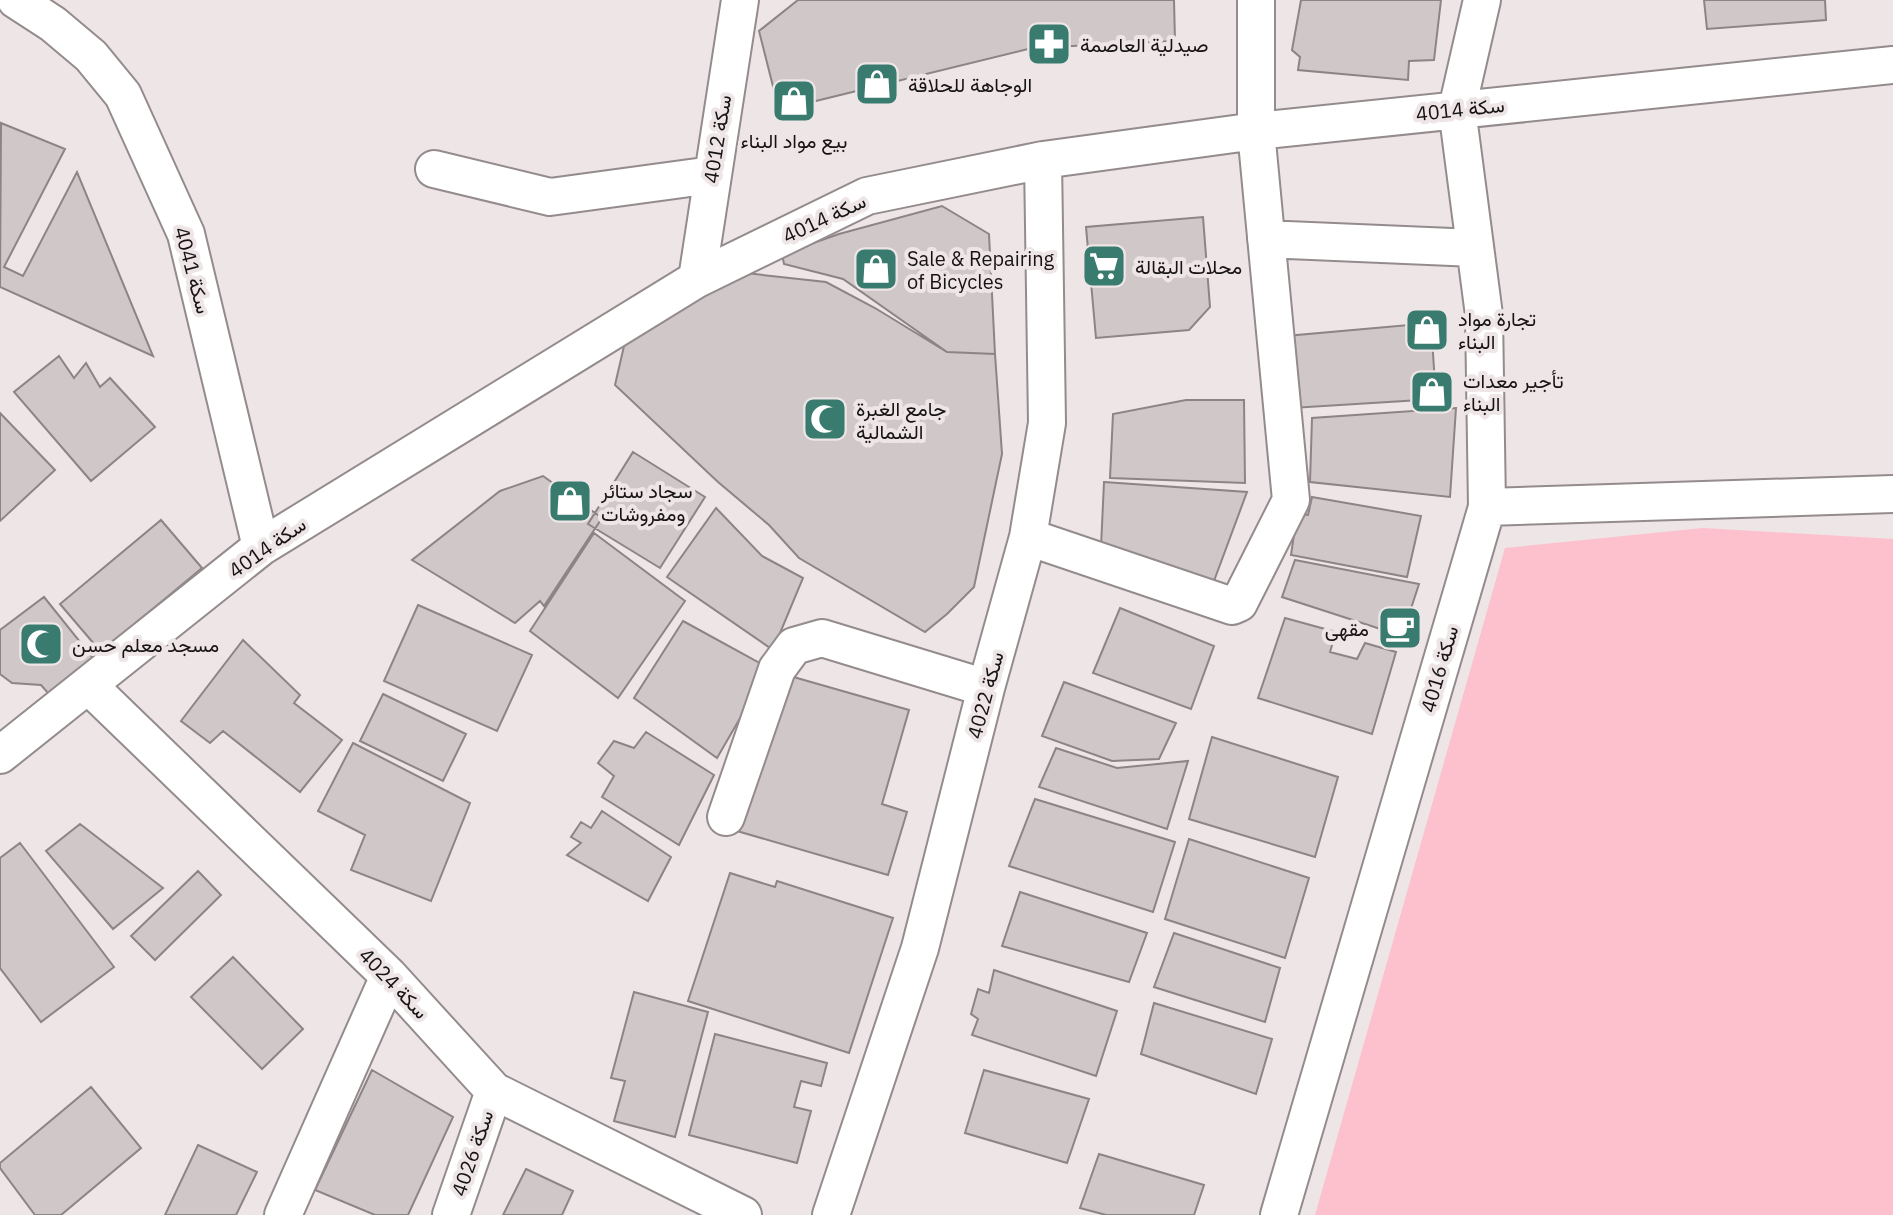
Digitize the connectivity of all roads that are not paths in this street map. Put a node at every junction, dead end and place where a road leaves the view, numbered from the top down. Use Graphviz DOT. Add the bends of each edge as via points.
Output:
graph roads {
  1 [pos="16,0"];
  2 [pos="740,0"];
  3 [pos="1256,0"];
  4 [pos="1482,0"];
  5 [pos="1893,65"];
  6 [pos="1457,109"];
  7 [pos="1256,131"];
  8 [pos="1043,160"];
  9 [pos="434,169"];
  10 [pos="712,175"];
  11 [pos="1266,239"];
  12 [pos="1475,248"];
  13 [pos="697,279"];
  14 [pos="1893,494"];
  15 [pos="1487,507"];
  16 [pos="1028,537"];
  17 [pos="261,547"];
  18 [pos="89,686"];
  19 [pos="986,688"];
  20 [pos="0,755"];
  21 [pos="726,817"];
  22 [pos="389,976"];
  23 [pos="494,1091"];
  24 [pos="283,1215"];
  25 [pos="451,1215"];
  26 [pos="743,1215"];
  27 [pos="831,1215"];
  28 [pos="1279,1215"];
  1 -- 17 [label="street, سكة 4041" via="91,56 123,95 186,234"];
  2 -- 10 [label="street, سكة 4012"];
  3 -- 7 [label="street"];
  4 -- 6 [label="street"];
  5 -- 6 [label="street, سكة 4014"];
  6 -- 7 [label="street, سكة 4014"];
  6 -- 12 [label="street, سكة 4016"];
  7 -- 8 [label="street, سكة 4014"];
  7 -- 11 [label="street"];
  8 -- 13 [label="street, سكة 4014" via="867,196"];
  8 -- 16 [label="street, سكة 4022" via="1047,423"];
  9 -- 10 [label="street" via="550,197"];
  10 -- 13 [label="street, سكة 4012"];
  11 -- 12 [label="street"];
  11 -- 16 [label="street" via="1291,500 1239,603 1232,606"];
  12 -- 15 [label="street, سكة 4016" via="1484,315"];
  13 -- 17 [label="street, سكة 4014"];
  14 -- 15 [label="street"];
  15 -- 28 [label="street, سكة 4016"];
  16 -- 19 [label="street, سكة 4022"];
  17 -- 18 [label="street, سكة 4014"];
  18 -- 20 [label="street, سكة 4014"];
  18 -- 22 [label="street, سكة 4024"];
  19 -- 21 [label="street" via="822,638 794,646 777,669"];
  19 -- 27 [label="street, سكة 4022" via="920,948"];
  22 -- 23 [label="street, سكة 4024"];
  22 -- 24 [label="street"];
  23 -- 25 [label="street, سكة 4026"];
  23 -- 26 [label="street, سكة 4024"];
}
